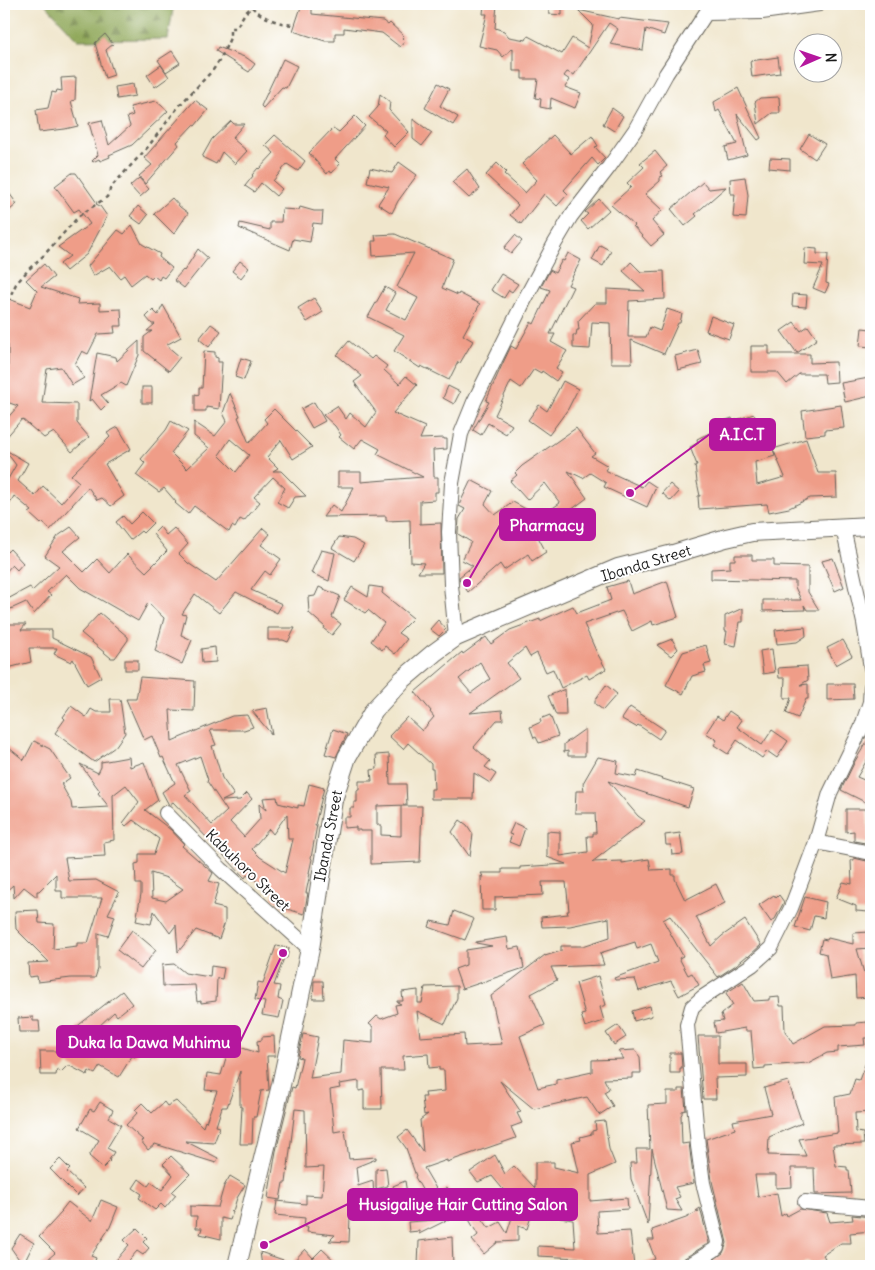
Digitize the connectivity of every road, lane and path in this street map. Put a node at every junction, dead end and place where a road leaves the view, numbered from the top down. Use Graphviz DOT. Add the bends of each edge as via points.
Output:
graph roads {
  1 [pos="819,4"];
  2 [pos="252,5"];
  3 [pos="292,25"];
  4 [pos="4,309"];
  5 [pos="871,526"];
  6 [pos="843,528"];
  7 [pos="456,637"];
  8 [pos="871,668"];
  9 [pos="871,686"];
  10 [pos="166,813"];
  11 [pos="816,842"];
  12 [pos="871,853"];
  13 [pos="310,949"];
  14 [pos="805,1202"];
  15 [pos="871,1208"];
  16 [pos="237,1266"];
  17 [pos="688,1266"];
  1 -- 7 [label="street" via="762,12 706,13 666,74 635,130 559,236 474,402 461,434 452,483 449,532"];
  2 -- 3 [label="path" via="279,23"];
  2 -- 4 [label="path" via="236,28 230,28 230,38 213,70 179,106 107,197 79,216 16,284"];
  5 -- 6 [label="street, Ibanda Street"];
  6 -- 7 [label="street, Ibanda Street" via="752,532 618,568"];
  6 -- 8 [label="street"];
  7 -- 13 [label="street, Ibanda Street" via="402,680 374,710 347,757 333,800"];
  9 -- 11 [label="street" via="870,702 861,729 830,793"];
  10 -- 13 [label="street, Kabuhoro Street" via="221,869"];
  11 -- 12 [label="street"];
  11 -- 17 [label="street" via="791,908 771,948 692,1007 687,1025 698,1146 703,1183 718,1242 714,1250"];
  13 -- 16 [label="street, Ibanda Street"];
  14 -- 15 [label="street"];
}
